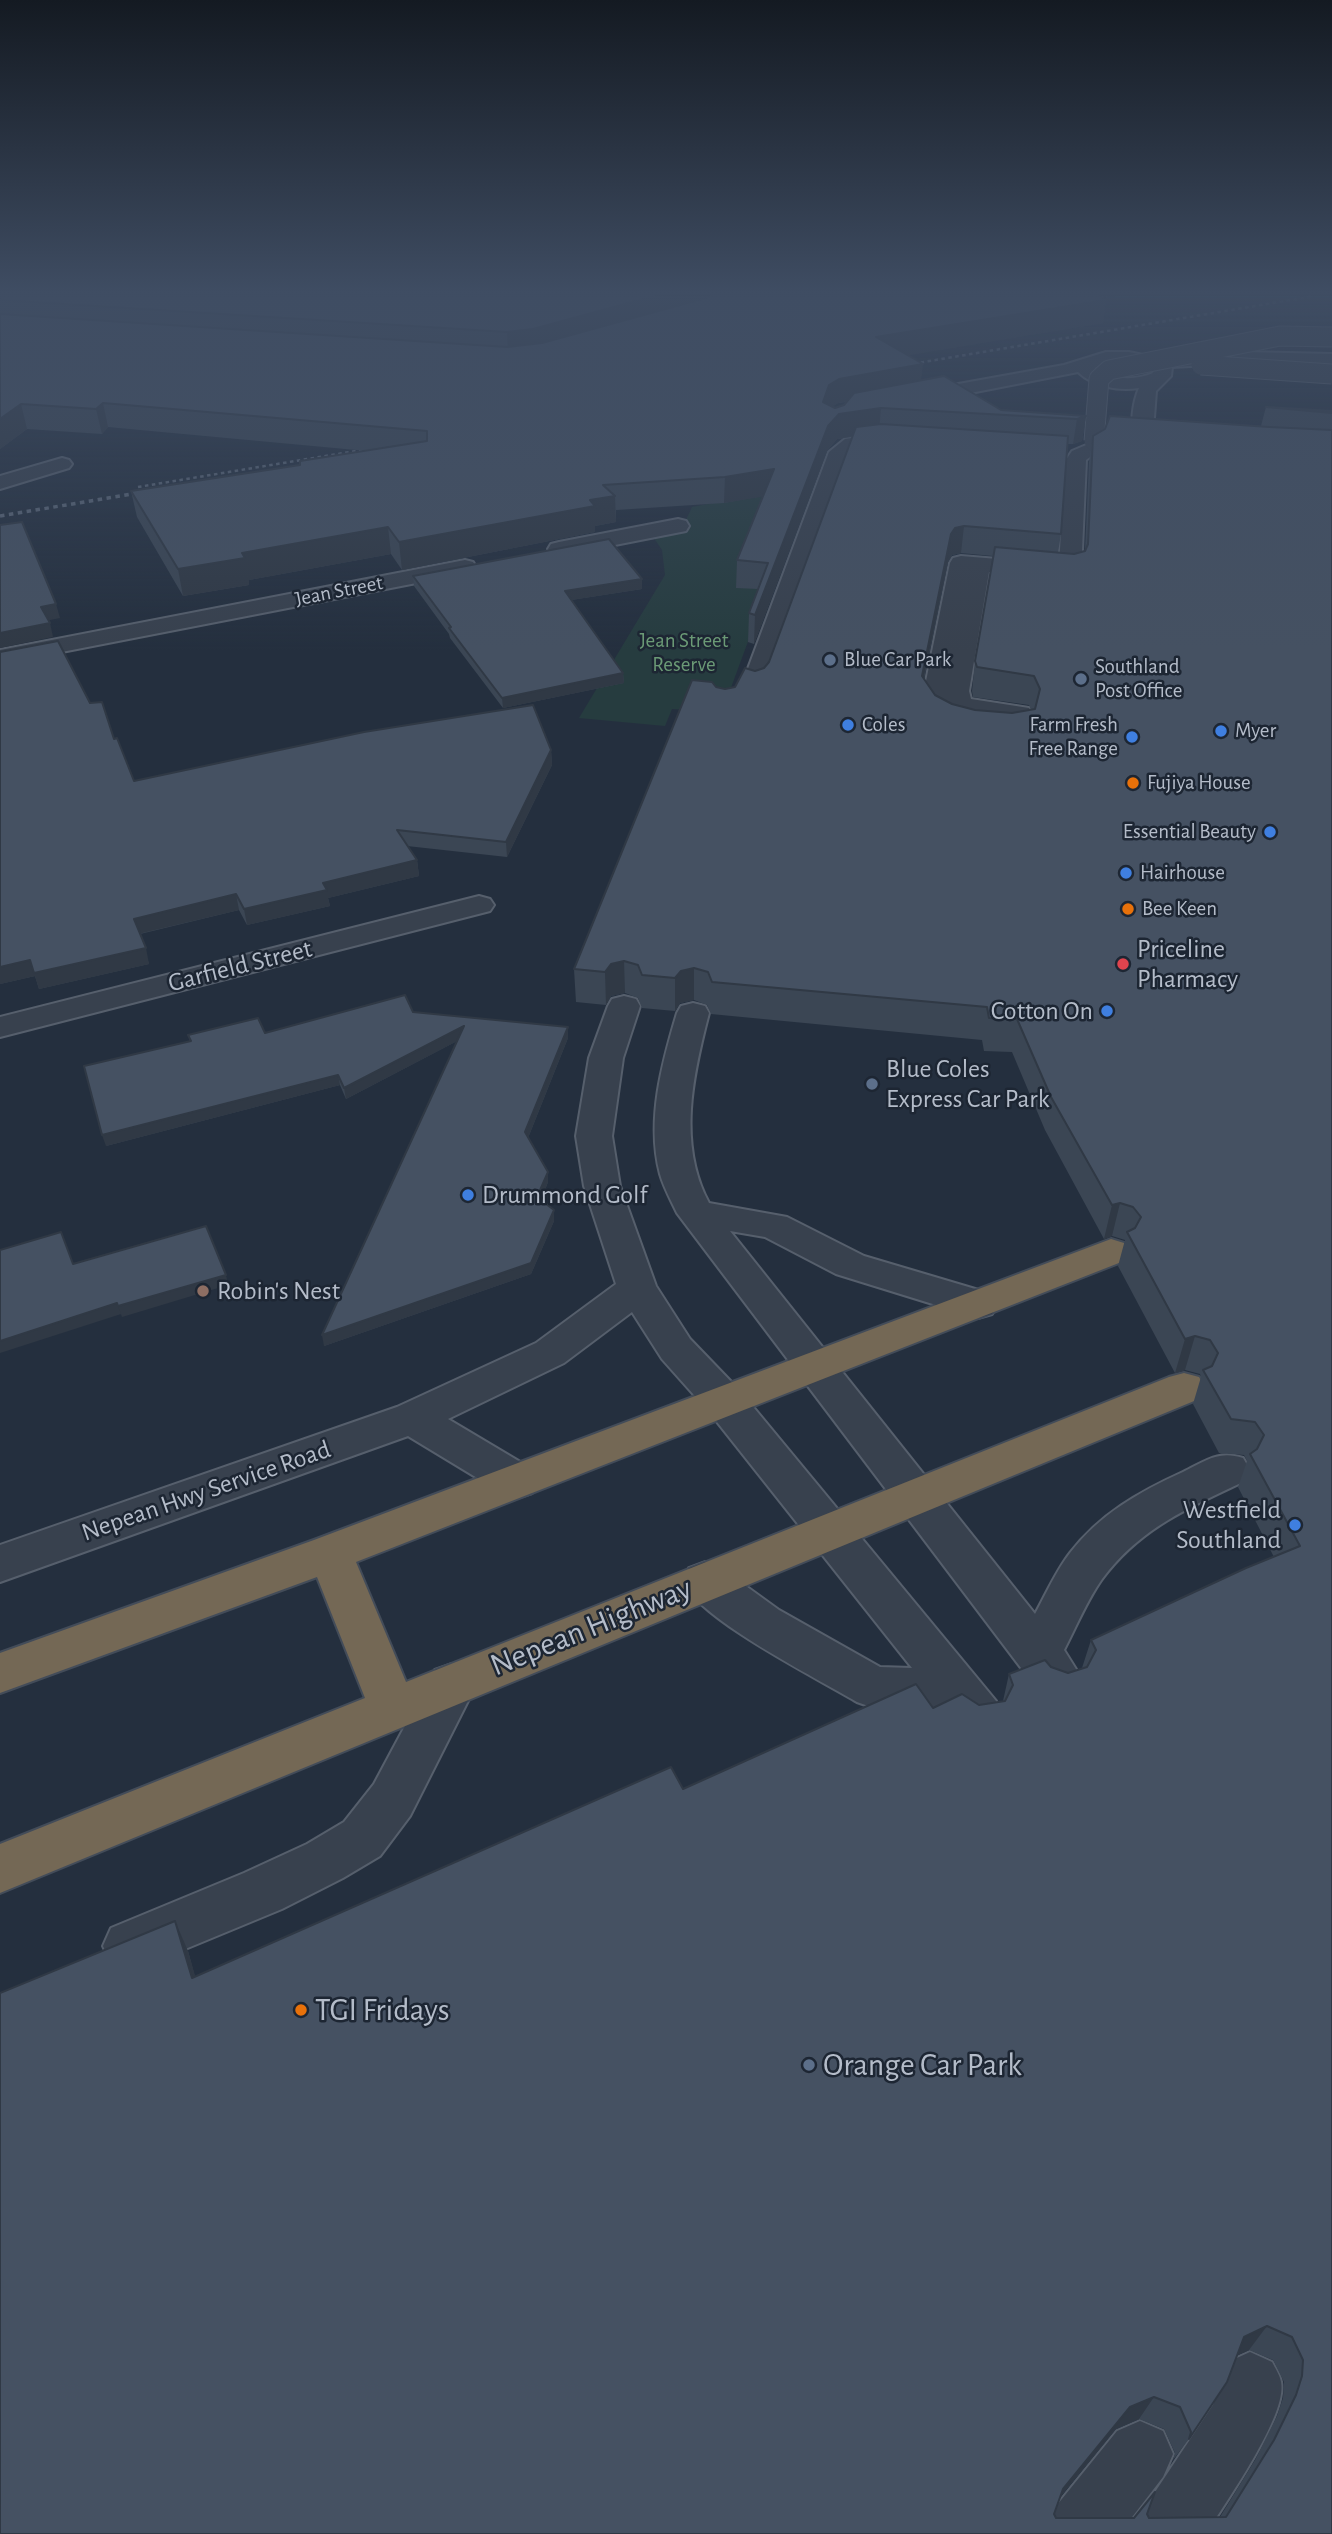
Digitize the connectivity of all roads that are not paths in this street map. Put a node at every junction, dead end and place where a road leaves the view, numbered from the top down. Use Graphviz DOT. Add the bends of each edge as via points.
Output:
graph roads {
  1 [pos="1089,414"];
  2 [pos="1144,414"];
  3 [pos="1195,436"];
  4 [pos="925,444"];
  5 [pos="62,464"];
  6 [pos="0,483"];
  7 [pos="678,526"];
  8 [pos="543,552"];
  9 [pos="488,563"];
  10 [pos="787,588"];
  11 [pos="0,657"];
  12 [pos="1020,723"];
  13 [pos="479,905"];
  14 [pos="624,1006"];
  15 [pos="693,1013"];
  16 [pos="0,1027"];
  17 [pos="696,1213"];
  18 [pos="1111,1252"];
  19 [pos="637,1288"];
  20 [pos="978,1304"];
  21 [pos="815,1368"];
  22 [pos="1184,1388"];
  23 [pos="725,1402"];
  24 [pos="412,1418"];
  25 [pos="1228,1470"];
  26 [pos="517,1481"];
  27 [pos="918,1497"];
  28 [pos="829,1532"];
  29 [pos="330,1553"];
  30 [pos="0,1564"];
  31 [pos="705,1581"];
  32 [pos="0,1673"];
  33 [pos="452,1685"];
  34 [pos="394,1710"];
  35 [pos="0,1869"];
  36 [pos="88,1963"];
  37 [pos="1250,2384"];
  38 [pos="1140,2454"];
  39 [pos="1077,2534"];
  40 [pos="1167,2534"];
  1 -- 12 [label="street, bridge" via="1074,470 1070,572 968,572 934,706 944,719 963,715"];
  2 -- 3 [label="street" via="1144,433"];
  4 -- 10 [label="street" via="866,441 843,448"];
  5 -- 6 [label="street"];
  7 -- 8 [label="street"];
  9 -- 11 [label="street, Jean Street"];
  10 -- 10 [label="street" via="752,693"];
  13 -- 16 [label="street, Garfield Street"];
  14 -- 19 [label="street" via="606,1058 594,1136 602,1186"];
  15 -- 17 [label="street" via="677,1087 673,1143 684,1192"];
  17 -- 20 [label="street" via="774,1226 850,1265"];
  17 -- 21 [label="street"];
  18 -- 20 [label="highway"];
  19 -- 23 [label="street" via="676,1349"];
  19 -- 24 [label="street" via="550,1353"];
  20 -- 21 [label="highway"];
  21 -- 23 [label="highway"];
  21 -- 27 [label="street"];
  22 -- 27 [label="highway, Nepean Highway"];
  23 -- 26 [label="highway"];
  23 -- 28 [label="street"];
  24 -- 26 [label="street"];
  24 -- 30 [label="street, Nepean Hwy Service Road"];
  25 -- 27 [label="street" via="1151,1506 1116,1532 1085,1567 1049,1668"];
  26 -- 29 [label="highway"];
  27 -- 28 [label="highway, Nepean Highway"];
  28 -- 31 [label="highway, Nepean Highway"];
  28 -- 31 [label="street" via="967,1703 874,1687 763,1623"];
  29 -- 32 [label="highway"];
  29 -- 34 [label="highway"];
  31 -- 33 [label="highway, Nepean Highway"];
  33 -- 34 [label="highway, Nepean Highway"];
  33 -- 36 [label="street" via="392,1800 362,1839 263,1891"];
  34 -- 35 [label="highway, Nepean Highway"];
  37 -- 40 [label="street" via="1241,2419"];
  38 -- 39 [label="street"];
}
